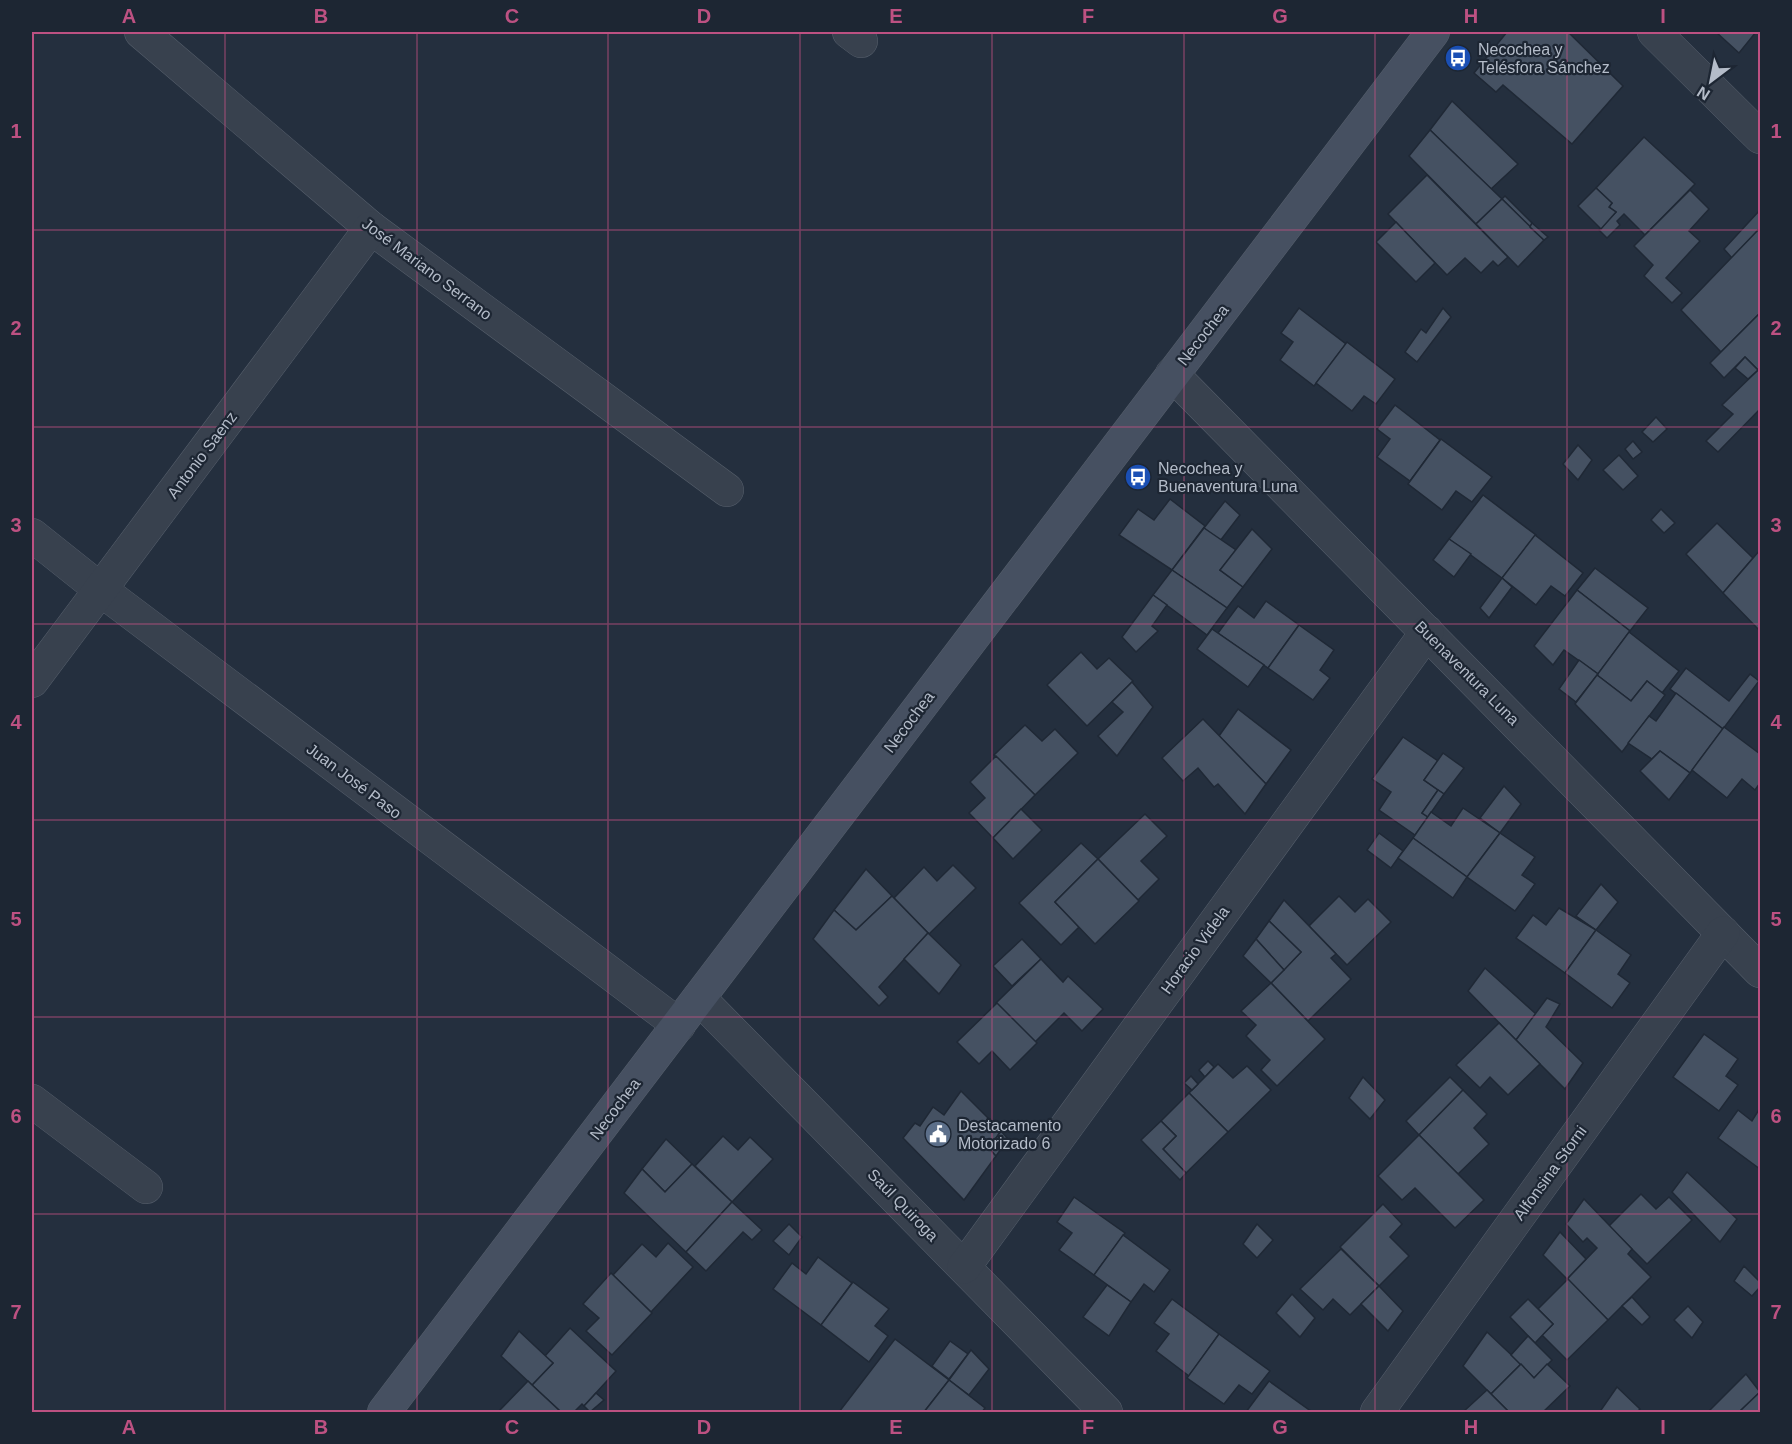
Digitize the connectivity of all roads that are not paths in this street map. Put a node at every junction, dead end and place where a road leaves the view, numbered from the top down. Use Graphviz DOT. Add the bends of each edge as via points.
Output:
graph roads {
  1 [pos="141,32"];
  2 [pos="1433,32"];
  3 [pos="1654,32"];
  4 [pos="1761,137"];
  5 [pos="371,228"];
  6 [pos="1172,374"];
  7 [pos="727,490"];
  8 [pos="32,535"];
  9 [pos="101,590"];
  10 [pos="1427,633"];
  11 [pos="32,681"];
  12 [pos="1723,933"];
  13 [pos="1761,971"];
  14 [pos="699,998"];
  15 [pos="679,1025"];
  16 [pos="32,1101"];
  17 [pos="146,1187"];
  18 [pos="964,1267"];
  19 [pos="397,1408"];
  20 [pos="1106,1413"];
  21 [pos="1377,1413"];
  1 -- 5 [label="street, José Mariano Serrano"];
  2 -- 6 [label="main road, Necochea"];
  3 -- 4 [label="street"];
  5 -- 7 [label="street, José Mariano Serrano"];
  5 -- 9 [label="street, Antonio Saenz"];
  6 -- 10 [label="street, Buenaventura Luna"];
  6 -- 14 [label="main road, Necochea"];
  8 -- 9 [label="street, Juan José Paso"];
  9 -- 11 [label="street, Antonio Saenz"];
  9 -- 15 [label="street, Juan José Paso"];
  10 -- 12 [label="street, Buenaventura Luna"];
  10 -- 18 [label="street, Horacio Videla"];
  12 -- 13 [label="street, Buenaventura Luna"];
  12 -- 21 [label="street, Alfonsina Storni"];
  14 -- 15 [label="main road, Necochea"];
  14 -- 18 [label="street, Saúl Quiroga"];
  15 -- 19 [label="main road, Necochea"];
  16 -- 17 [label="street"];
  18 -- 20 [label="street, Saúl Quiroga"];
}
